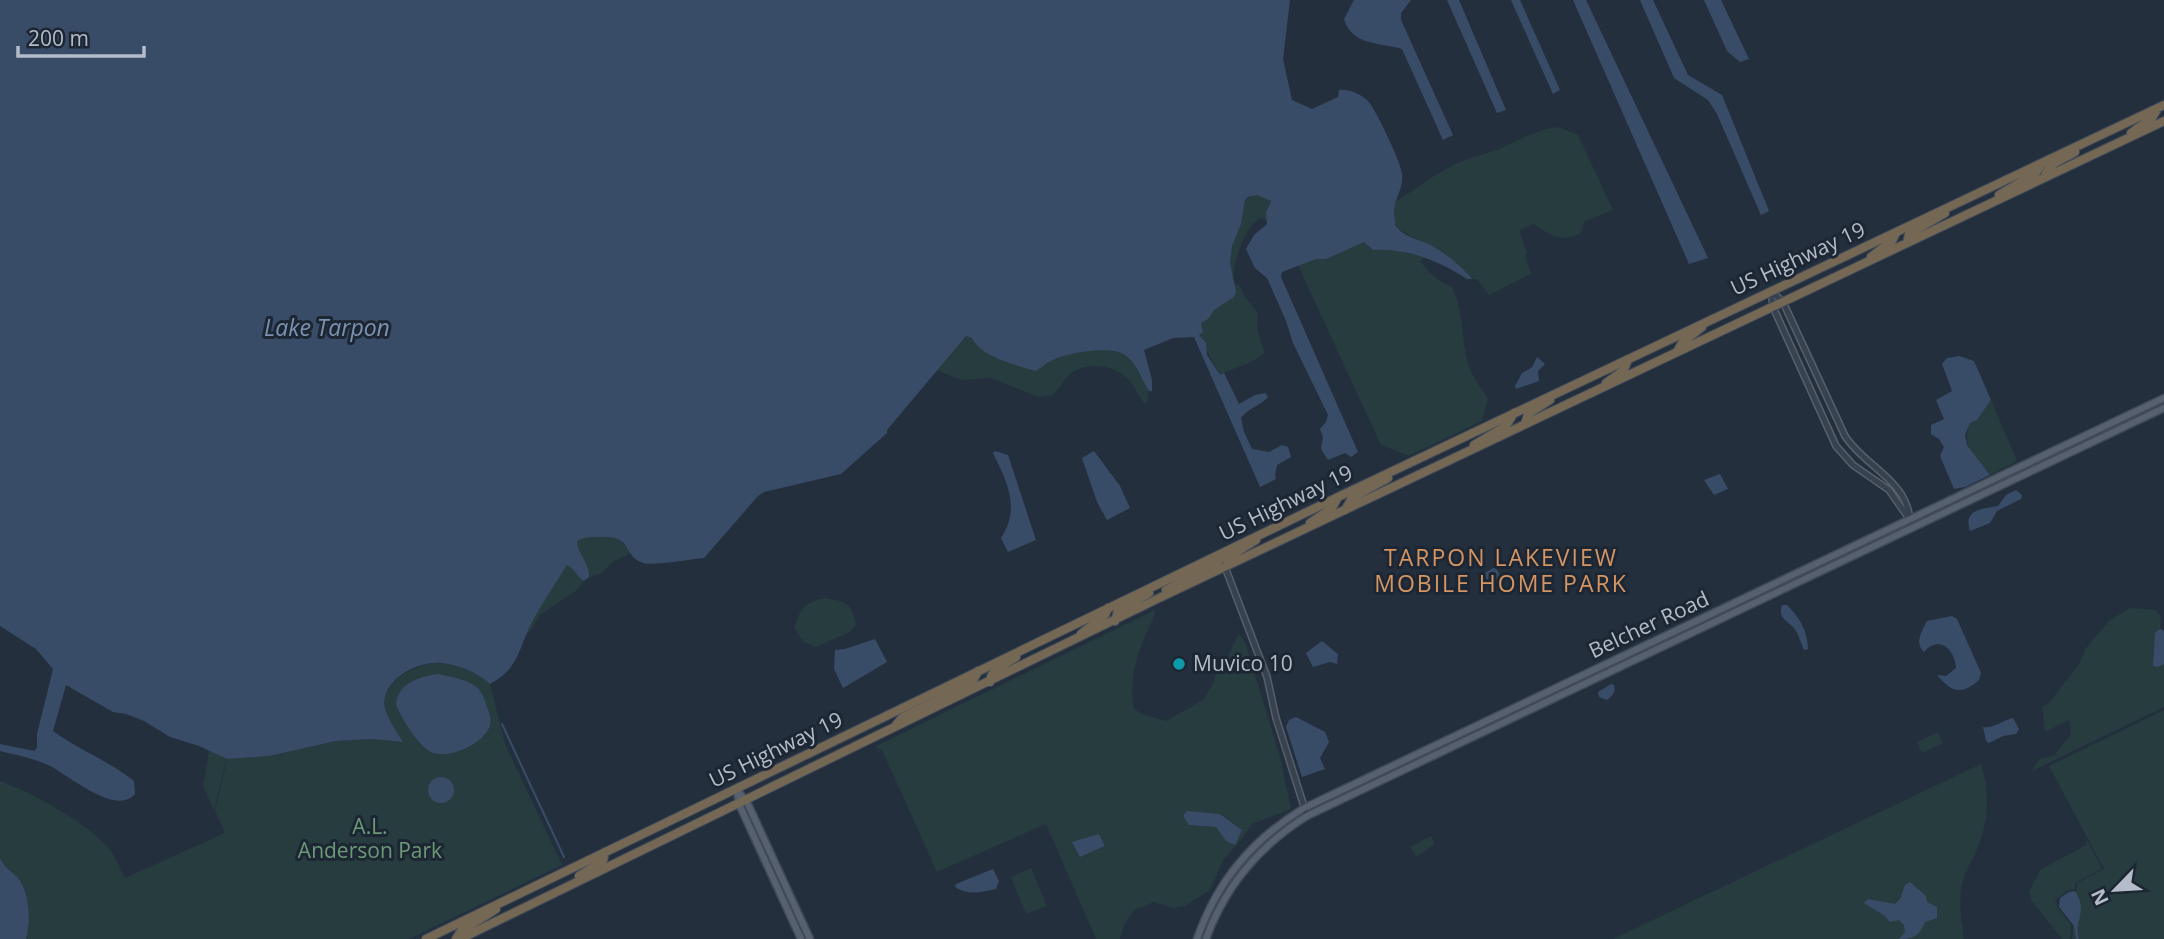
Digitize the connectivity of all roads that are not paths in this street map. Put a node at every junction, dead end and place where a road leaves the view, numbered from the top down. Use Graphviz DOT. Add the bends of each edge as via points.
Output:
graph roads {
  1 [pos="2161,106"];
  2 [pos="2164,121"];
  3 [pos="2098,136"];
  4 [pos="2124,140"];
  5 [pos="2042,163"];
  6 [pos="2045,177"];
  7 [pos="1961,201"];
  8 [pos="1985,206"];
  9 [pos="1896,232"];
  10 [pos="1907,243"];
  11 [pos="1864,264"];
  12 [pos="1771,291"];
  13 [pos="1783,302"];
  14 [pos="1773,307"];
  15 [pos="1709,321"];
  16 [pos="1660,344"];
  17 [pos="1680,349"];
  18 [pos="1628,359"];
  19 [pos="1599,389"];
  20 [pos="1563,390"];
  21 [pos="2164,398"];
  22 [pos="2164,408"];
  23 [pos="1514,413"];
  24 [pos="1525,424"];
  25 [pos="1458,457"];
  26 [pos="1408,464"];
  27 [pos="1338,497"];
  28 [pos="1941,505"];
  29 [pos="1345,510"];
  30 [pos="1910,520"];
  31 [pos="1914,527"];
  32 [pos="1269,530"];
  33 [pos="1300,531"];
  34 [pos="1883,542"];
  35 [pos="1234,547"];
  36 [pos="1225,567"];
  37 [pos="1161,582"];
  38 [pos="1157,599"];
  39 [pos="1108,608"];
  40 [pos="1115,621"];
  41 [pos="1071,642"];
  42 [pos="1029,646"];
  43 [pos="978,671"];
  44 [pos="990,682"];
  45 [pos="894,728"];
  46 [pos="736,789"];
  47 [pos="742,802"];
  48 [pos="1304,808"];
  49 [pos="1307,816"];
  50 [pos="604,852"];
  51 [pos="556,891"];
  52 [pos="509,899"];
  53 [pos="450,928"];
  54 [pos="426,939"];
  55 [pos="445,939"];
  56 [pos="458,939"];
  57 [pos="801,939"];
  58 [pos="810,939"];
  59 [pos="1197,939"];
  60 [pos="1206,939"];
  1 -- 3 [label="highway, US Highway 19"];
  1 -- 4 [label="highway"];
  2 -- 4 [label="highway, US Highway 19"];
  3 -- 5 [label="highway, US Highway 19"];
  3 -- 6 [label="highway" via="2050,166"];
  4 -- 6 [label="highway, US Highway 19"];
  5 -- 7 [label="highway, US Highway 19"];
  5 -- 8 [label="highway" via="2032,176"];
  6 -- 8 [label="highway, US Highway 19"];
  7 -- 9 [label="highway, US Highway 19"];
  7 -- 10 [label="highway" via="1909,234"];
  8 -- 10 [label="highway, US Highway 19"];
  9 -- 11 [label="highway" via="1892,241"];
  9 -- 12 [label="highway, US Highway 19"];
  10 -- 11 [label="highway, US Highway 19"];
  11 -- 13 [label="highway, US Highway 19"];
  12 -- 13 [label="street"];
  12 -- 14 [label="street"];
  12 -- 15 [label="highway, US Highway 19"];
  13 -- 14 [label="highway, US Highway 19"];
  13 -- 30 [label="street" via="1844,436 1898,489"];
  14 -- 17 [label="highway, US Highway 19"];
  14 -- 30 [label="street" via="1836,446 1889,491"];
  15 -- 16 [label="highway, US Highway 19"];
  15 -- 17 [label="highway"];
  16 -- 17 [label="highway"];
  16 -- 18 [label="highway, US Highway 19"];
  17 -- 19 [label="highway, US Highway 19"];
  18 -- 19 [label="highway" via="1624,370"];
  18 -- 20 [label="highway, US Highway 19"];
  19 -- 24 [label="highway, US Highway 19"];
  20 -- 23 [label="highway, US Highway 19"];
  20 -- 24 [label="highway" via="1528,414"];
  21 -- 28 [label="main road, Belcher Road"];
  22 -- 31 [label="main road, Belcher Road"];
  23 -- 25 [label="highway" via="1506,426"];
  23 -- 26 [label="highway, US Highway 19"];
  24 -- 25 [label="highway, US Highway 19"];
  25 -- 29 [label="highway, US Highway 19"];
  26 -- 27 [label="highway, US Highway 19"];
  26 -- 29 [label="highway" via="1352,498"];
  27 -- 32 [label="highway, US Highway 19"];
  27 -- 33 [label="highway" via="1332,508"];
  28 -- 30 [label="main road, Belcher Road"];
  28 -- 31 [label="main road"];
  29 -- 33 [label="highway, US Highway 19"];
  30 -- 34 [label="main road"];
  30 -- 48 [label="main road, Belcher Road"];
  31 -- 34 [label="main road, Belcher Road"];
  32 -- 35 [label="highway, US Highway 19"];
  32 -- 36 [label="highway" via="1234,554"];
  33 -- 36 [label="highway, US Highway 19"];
  34 -- 49 [label="main road, Belcher Road"];
  35 -- 37 [label="highway, US Highway 19"];
  35 -- 38 [label="highway" via="1222,559 1167,588"];
  36 -- 38 [label="highway, US Highway 19"];
  36 -- 48 [label="street" via="1267,677"];
  37 -- 39 [label="highway, US Highway 19"];
  37 -- 40 [label="highway" via="1118,611"];
  38 -- 40 [label="highway, US Highway 19"];
  39 -- 41 [label="highway"];
  39 -- 42 [label="highway, US Highway 19"];
  40 -- 41 [label="highway, US Highway 19"];
  41 -- 44 [label="highway, US Highway 19"];
  42 -- 43 [label="highway, US Highway 19"];
  42 -- 44 [label="highway" via="994,671"];
  43 -- 45 [label="highway" via="972,683 903,717"];
  43 -- 46 [label="highway, US Highway 19"];
  44 -- 45 [label="highway, US Highway 19"];
  45 -- 47 [label="highway, US Highway 19"];
  46 -- 47 [label="main road"];
  46 -- 50 [label="highway, US Highway 19"];
  47 -- 51 [label="highway, US Highway 19"];
  47 -- 57 [label="main road"];
  47 -- 58 [label="main road"];
  48 -- 49 [label="street"];
  48 -- 59 [label="main road, Belcher Road" via="1267,834 1239,862 1212,903"];
  49 -- 60 [label="main road, Belcher Road" via="1263,848 1240,874 1217,910"];
  50 -- 51 [label="highway" via="603,861"];
  50 -- 52 [label="highway, US Highway 19"];
  51 -- 56 [label="highway, US Highway 19"];
  52 -- 53 [label="highway, US Highway 19"];
  52 -- 56 [label="highway" via="461,931"];
  53 -- 54 [label="highway, US Highway 19"];
  53 -- 55 [label="highway"];
}
